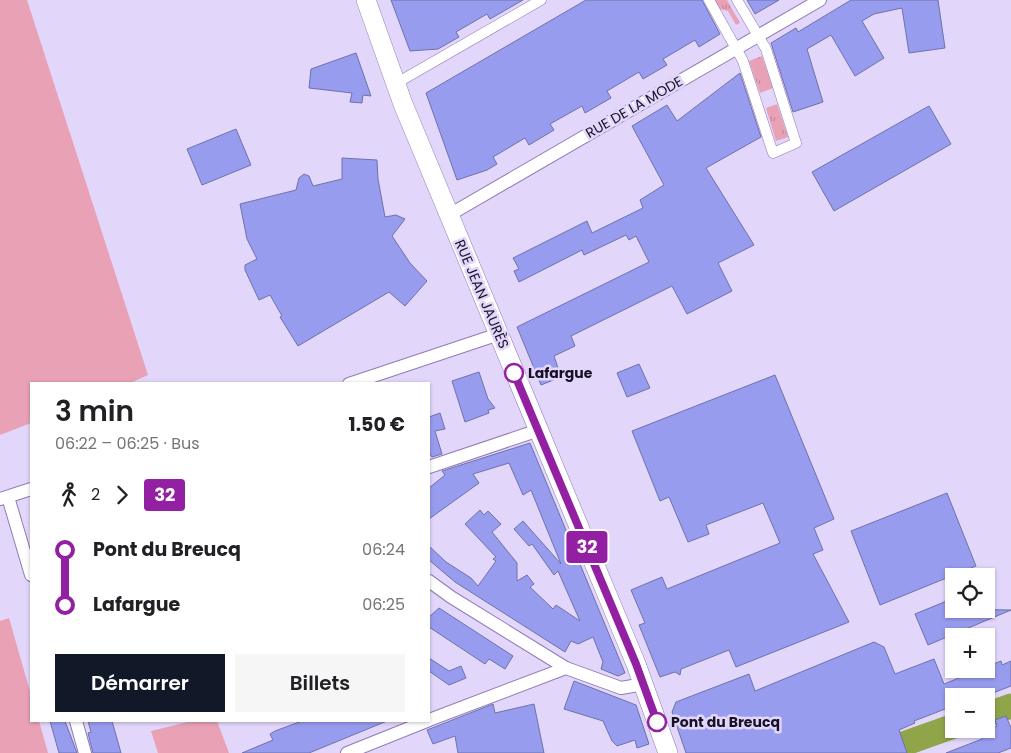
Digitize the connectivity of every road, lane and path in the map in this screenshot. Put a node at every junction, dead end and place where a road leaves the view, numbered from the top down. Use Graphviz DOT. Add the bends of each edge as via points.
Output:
graph roads {
  1 [pos="366,0"];
  2 [pos="541,0"];
  3 [pos="709,0"];
  4 [pos="737,0"];
  5 [pos="820,0"];
  6 [pos="758,36"];
  7 [pos="736,48"];
  8 [pos="395,84"];
  9 [pos="449,215"];
  10 [pos="499,334"];
  11 [pos="355,382"];
  12 [pos="539,430"];
  13 [pos="430,467"];
  14 [pos="30,489"];
  15 [pos="4,498"];
  16 [pos="30,572"];
  17 [pos="430,582"];
  18 [pos="566,668"];
  19 [pos="644,684"];
  20 [pos="430,720"];
  21 [pos="76,722"];
  22 [pos="425,722"];
  23 [pos="85,753"];
  24 [pos="347,753"];
  25 [pos="668,753"];
  1 -- 8 [label="main road, RUE JEAN JAURÈS"];
  2 -- 8 [label="street"];
  3 -- 7 [label="street"];
  4 -- 6 [label="street"];
  5 -- 6 [label="street, RUE DE LA MODE"];
  6 -- 7 [label="street, RUE DE LA MODE"];
  6 -- 7 [label="street" via="766,49 796,143 773,153"];
  7 -- 9 [label="street, RUE DE LA MODE"];
  8 -- 9 [label="main road, RUE JEAN JAURÈS"];
  9 -- 10 [label="main road, RUE JEAN JAURÈS"];
  10 -- 11 [label="street"];
  10 -- 12 [label="main road, RUE JEAN JAURÈS"];
  12 -- 13 [label="street"];
  12 -- 19 [label="main road, RUE JEAN JAURÈS"];
  14 -- 15 [label="street"];
  15 -- 16 [label="street"];
  17 -- 18 [label="street"];
  18 -- 19 [label="street" via="621,688"];
  18 -- 20 [label="street"];
  19 -- 25 [label="main road, RUE JEAN JAURÈS"];
  21 -- 23 [label="street"];
  22 -- 24 [label="street"];
}
